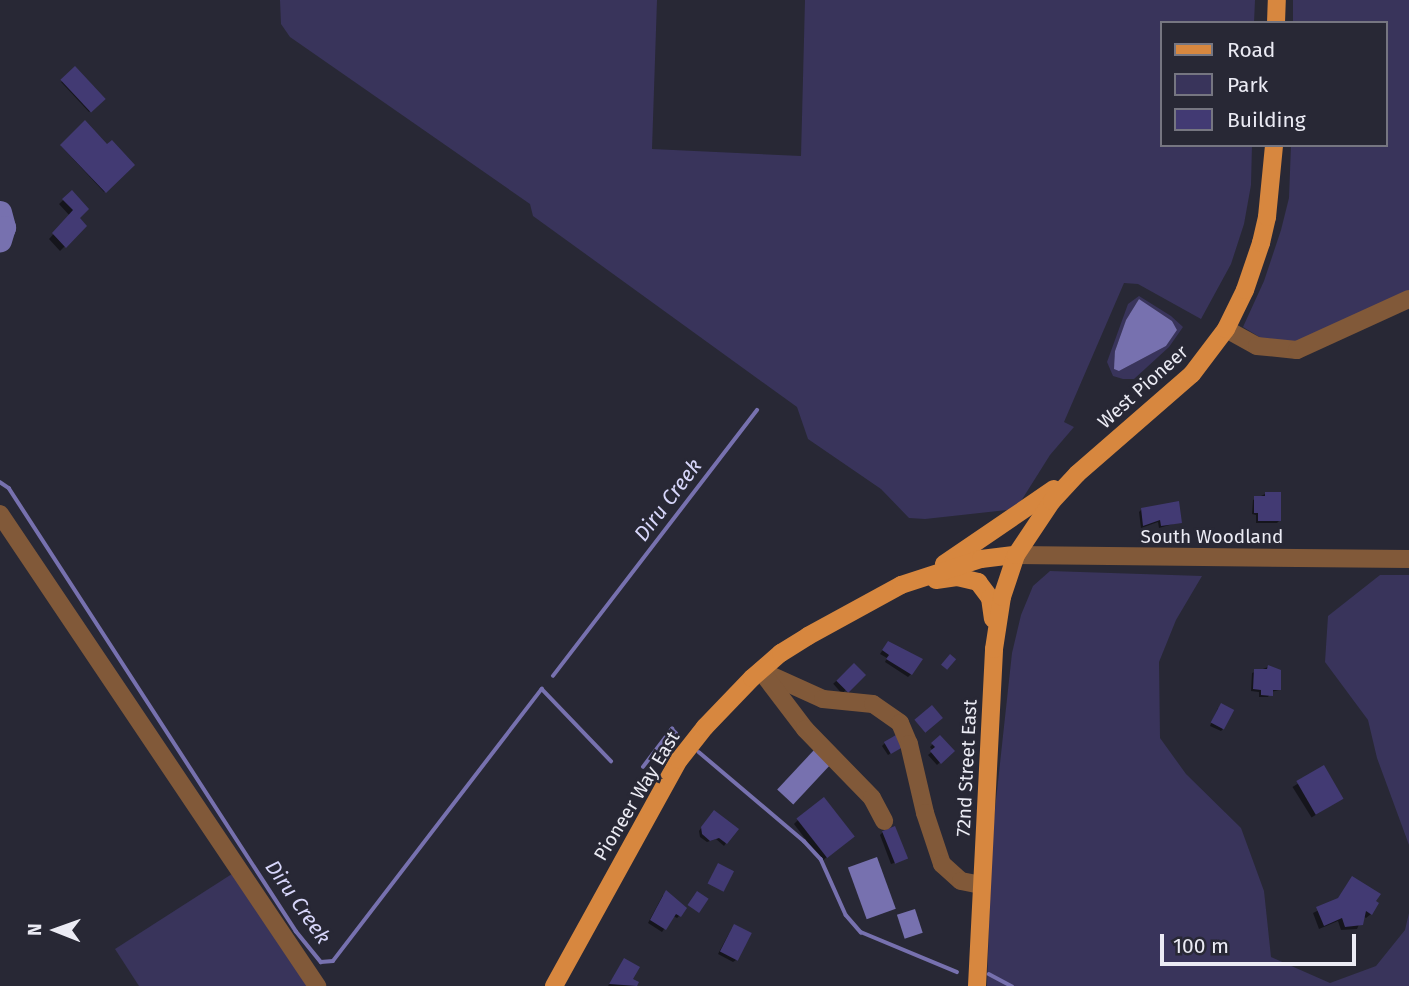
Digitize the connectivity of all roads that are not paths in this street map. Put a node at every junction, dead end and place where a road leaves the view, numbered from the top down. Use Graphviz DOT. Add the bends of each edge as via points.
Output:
graph roads {
  1 [pos="1277,0"];
  2 [pos="1276,21"];
  3 [pos="1274,147"];
  4 [pos="1409,299"];
  5 [pos="1226,329"];
  6 [pos="1077,474"];
  7 [pos="0,514"];
  8 [pos="1016,555"];
  9 [pos="1409,559"];
  10 [pos="933,572"];
  11 [pos="901,584"];
  12 [pos="994,649"];
  13 [pos="761,671"];
  14 [pos="884,821"];
  15 [pos="981,885"];
  16 [pos="317,986"];
  17 [pos="554,986"];
  18 [pos="976,986"];
  1 -- 2 [label="main road"];
  3 -- 5 [label="main road, West Pioneer" via="1268,217 1245,290"];
  4 -- 5 [label="street" via="1297,350 1257,345"];
  5 -- 6 [label="main road, West Pioneer" via="1192,374"];
  6 -- 8 [label="main road, West Pioneer" via="1052,501"];
  6 -- 10 [label="main road"];
  7 -- 16 [label="street"];
  8 -- 9 [label="street, South Woodland"];
  8 -- 10 [label="main road, Pioneer Way East"];
  8 -- 12 [label="main road, 72nd Street East" via="1002,597"];
  10 -- 11 [label="main road, Pioneer Way East"];
  11 -- 12 [label="main road" via="957,577 978,582 990,598"];
  11 -- 13 [label="main road, Pioneer Way East" via="808,636"];
  12 -- 15 [label="main road, 72nd Street East"];
  13 -- 14 [label="street" via="805,729 872,799"];
  13 -- 15 [label="street" via="822,699 873,704 900,723 942,864 961,881"];
  13 -- 17 [label="main road, Pioneer Way East" via="679,760"];
  15 -- 18 [label="main road, 72nd Street East"];
}
